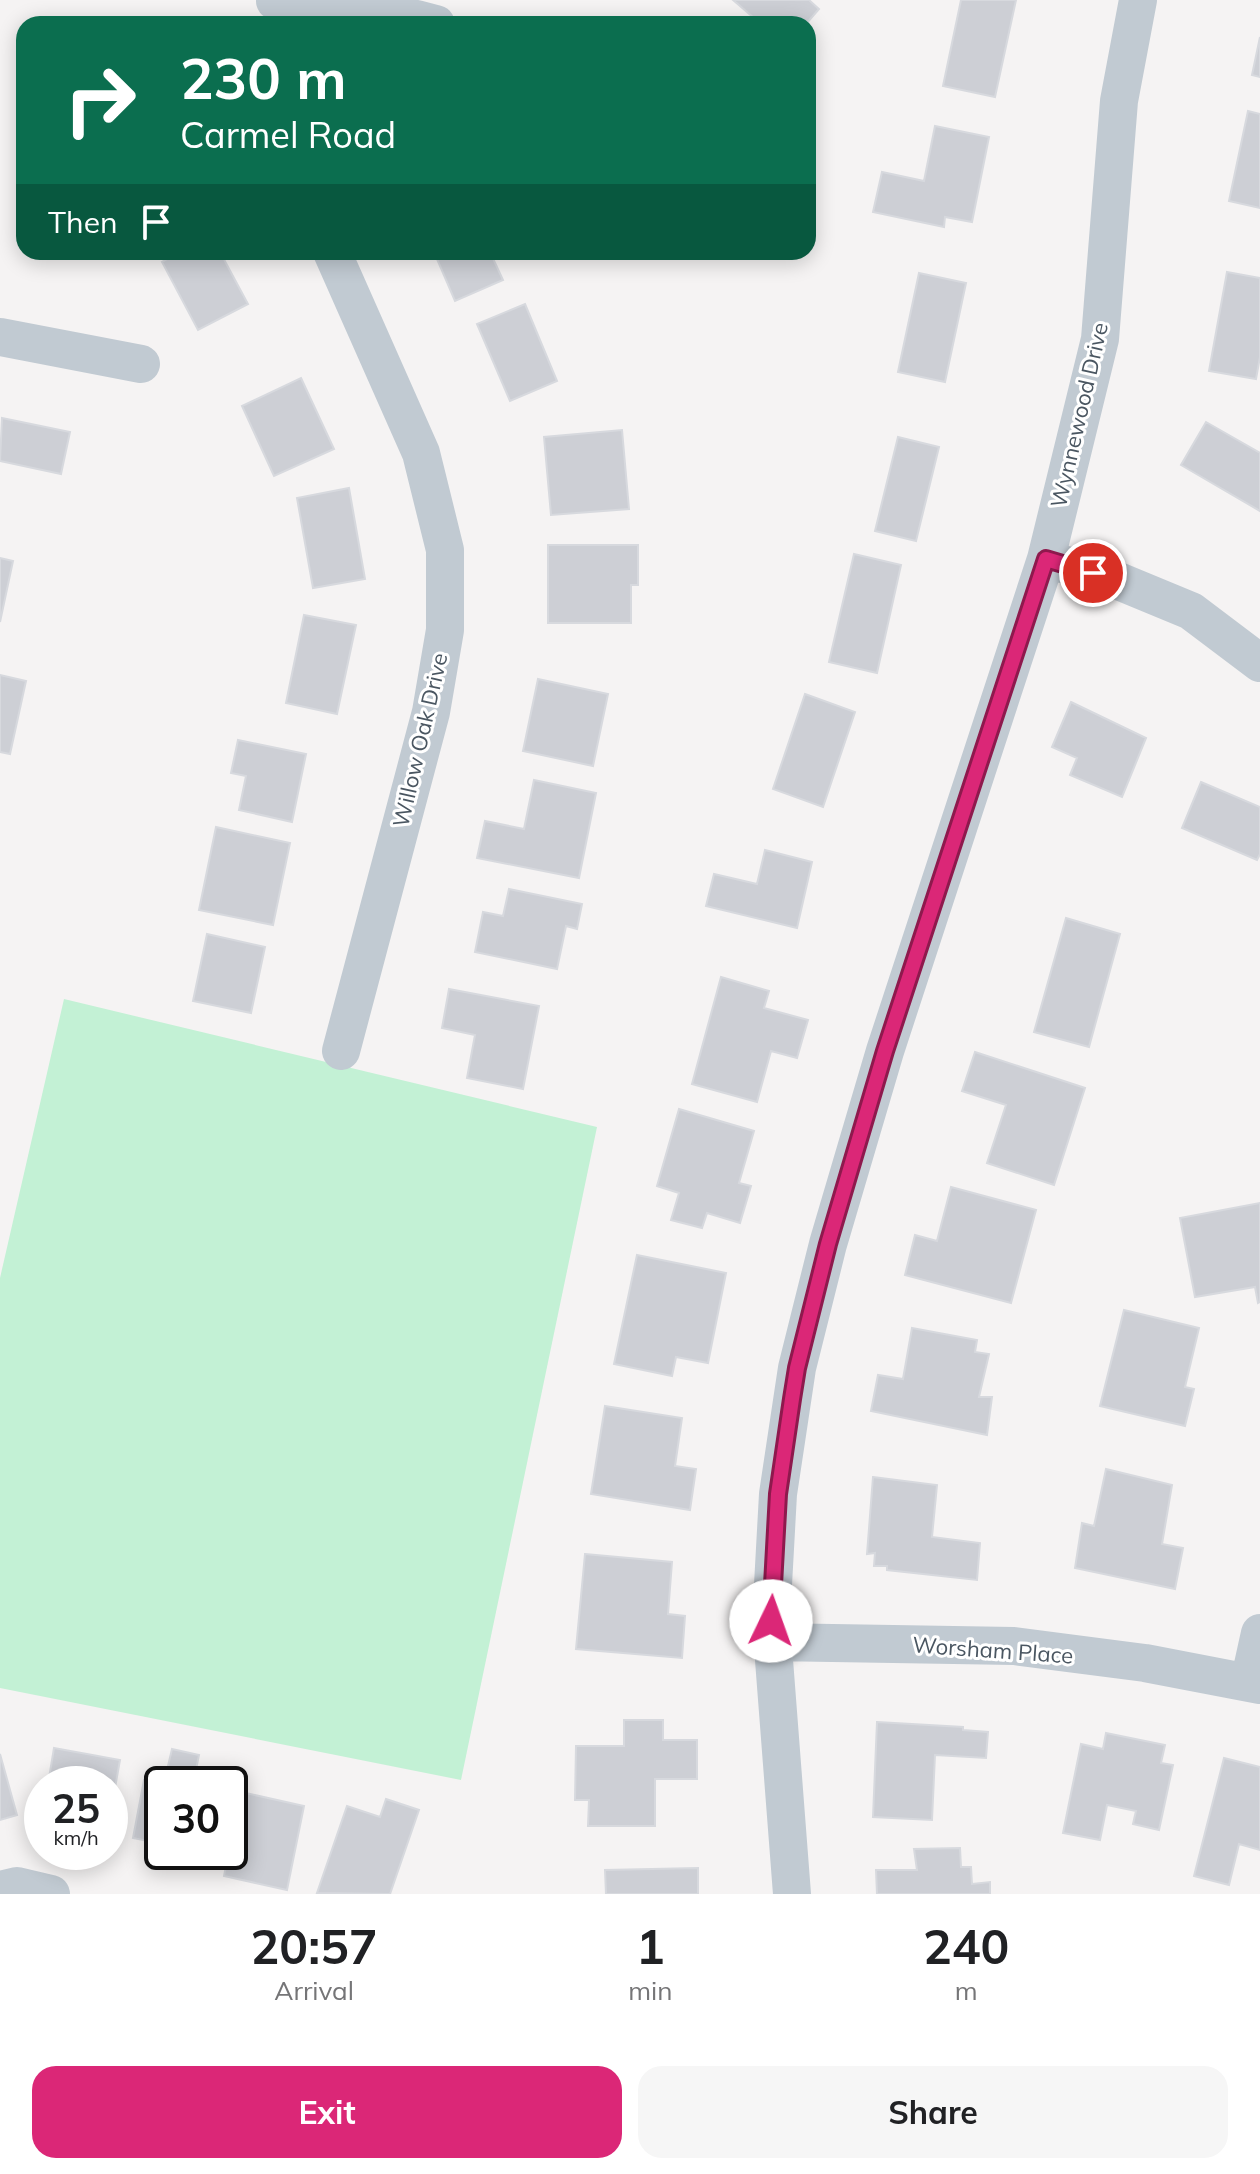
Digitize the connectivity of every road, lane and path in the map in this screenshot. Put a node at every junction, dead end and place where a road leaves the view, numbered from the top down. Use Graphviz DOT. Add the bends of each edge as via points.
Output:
graph roads {
  1 [pos="1138,0"];
  2 [pos="276,8"];
  3 [pos="379,16"];
  4 [pos="336,260"];
  5 [pos="0,337"];
  6 [pos="141,364"];
  7 [pos="1046,559"];
  8 [pos="1260,663"];
  9 [pos="341,1051"];
  10 [pos="1260,1633"];
  11 [pos="772,1642"];
  12 [pos="1254,1684"];
  13 [pos="0,1890"];
  14 [pos="51,1894"];
  15 [pos="792,1894"];
  1 -- 7 [label="street, Wynnewood Drive" via="1119,101 1100,339"];
  2 -- 3 [label="street"];
  4 -- 9 [label="street, Willow Oak Drive" via="421,453 445,550 445,630 431,712"];
  5 -- 6 [label="street"];
  7 -- 8 [label="street" via="1191,611"];
  7 -- 11 [label="street, Wynnewood Drive" via="885,1051 824,1259 797,1368 778,1494"];
  10 -- 12 [label="street"];
  11 -- 12 [label="street, Worsham Place" via="1014,1646"];
  11 -- 15 [label="street, Wynnewood Drive"];
  13 -- 14 [label="street" via="17,1886"];
}
